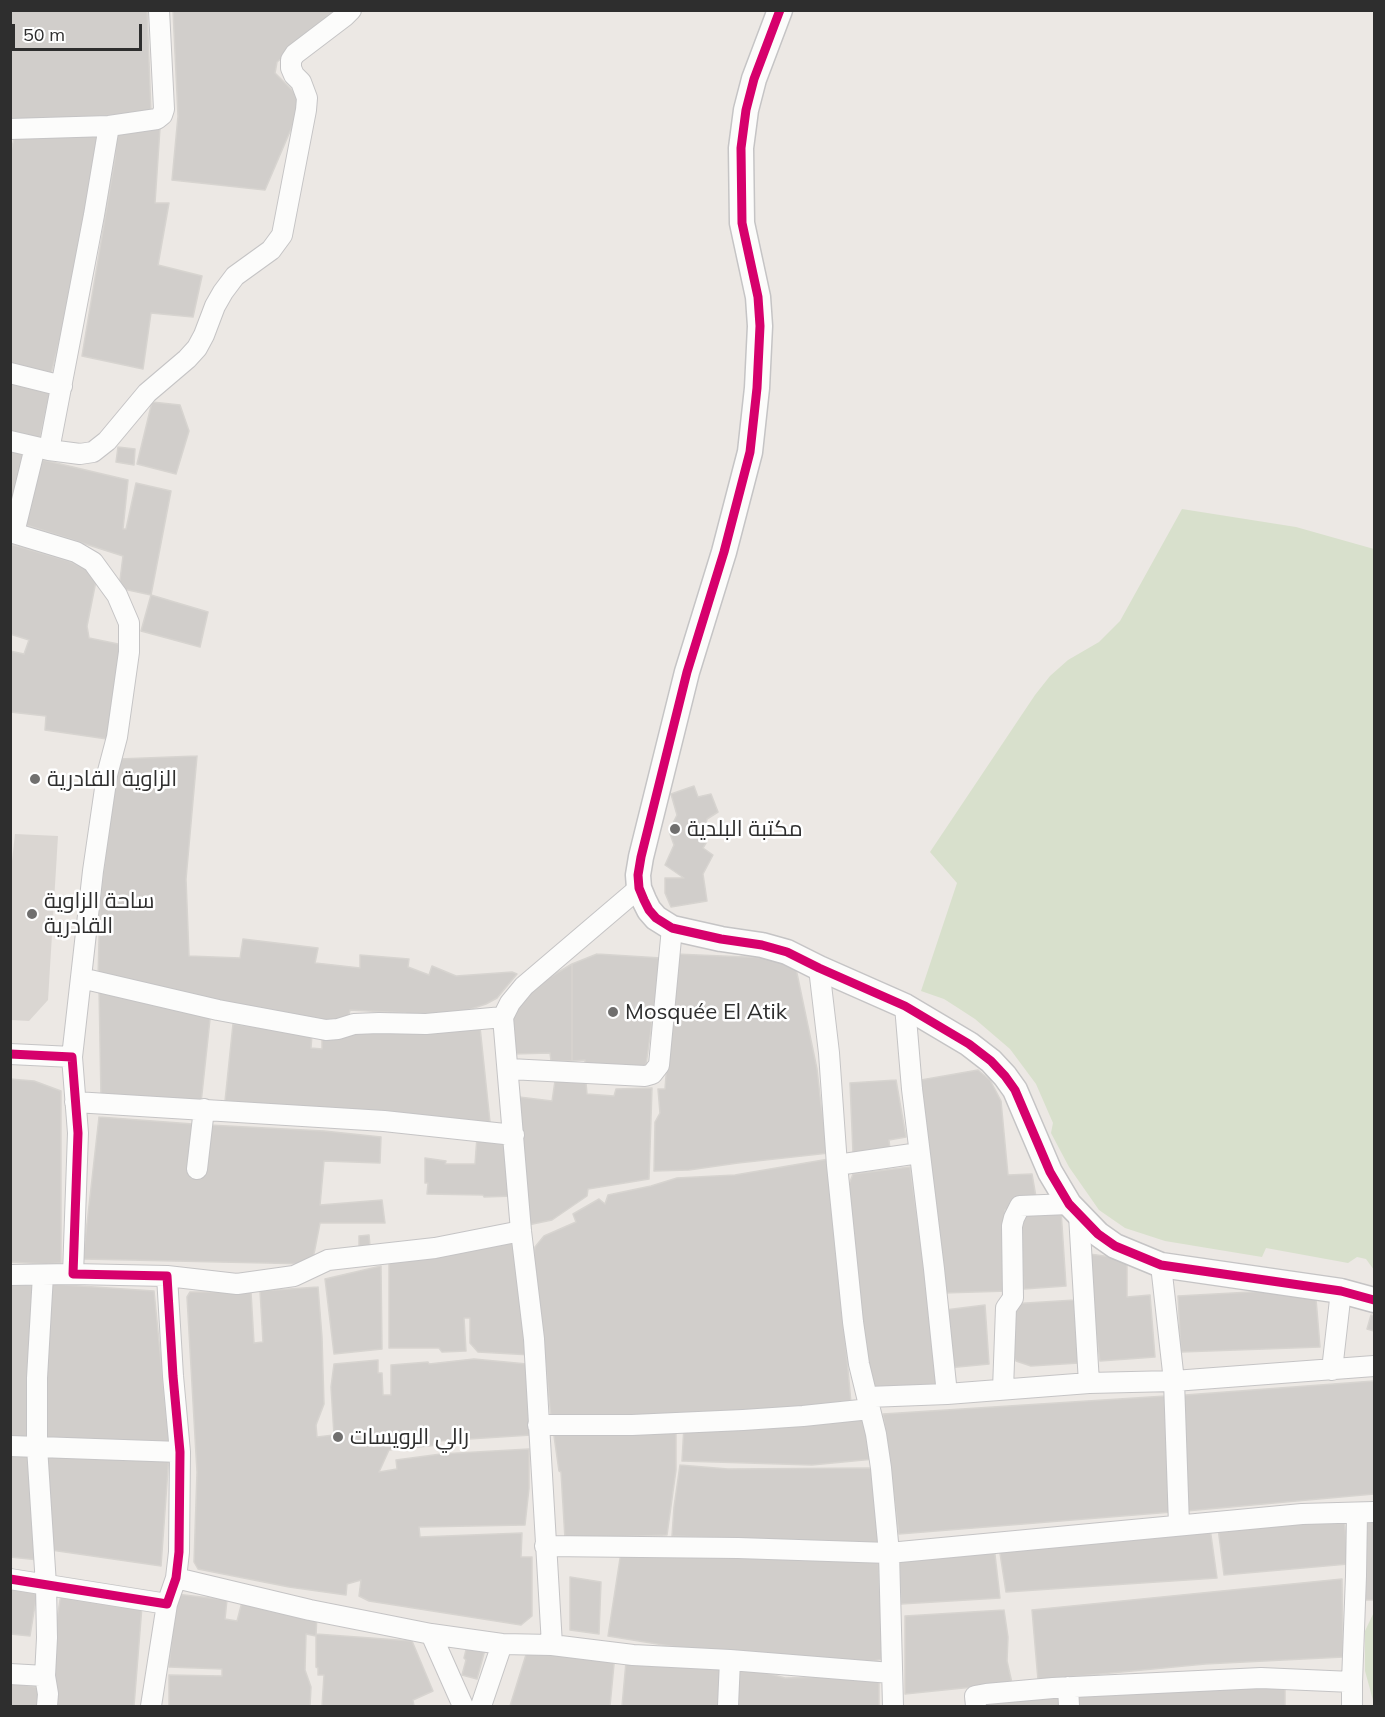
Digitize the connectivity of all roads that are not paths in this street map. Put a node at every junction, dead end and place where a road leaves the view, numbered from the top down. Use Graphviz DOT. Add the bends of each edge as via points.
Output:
graph roads {
  1 [pos="159,10"];
  2 [pos="351,10"];
  3 [pos="780,10"];
  4 [pos="109,126"];
  5 [pos="10,129"];
  6 [pos="10,373"];
  7 [pos="62,386"];
  8 [pos="10,441"];
  9 [pos="42,449"];
  10 [pos="12,532"];
  11 [pos="639,888"];
  12 [pos="672,928"];
  13 [pos="819,968"];
  14 [pos="81,978"];
  15 [pos="905,1006"];
  16 [pos="503,1017"];
  17 [pos="10,1054"];
  18 [pos="72,1057"];
  19 [pos="509,1069"];
  20 [pos="75,1102"];
  21 [pos="204,1109"];
  22 [pos="514,1136"];
  23 [pos="919,1153"];
  24 [pos="837,1165"];
  25 [pos="197,1169"];
  26 [pos="1074,1209"];
  27 [pos="521,1231"];
  28 [pos="1161,1265"];
  29 [pos="10,1275"];
  30 [pos="43,1275"];
  31 [pos="73,1275"];
  32 [pos="167,1276"];
  33 [pos="1341,1291"];
  34 [pos="1374,1300"];
  35 [pos="1374,1366"];
  36 [pos="1332,1370"];
  37 [pos="1174,1381"];
  38 [pos="1089,1383"];
  39 [pos="1003,1389"];
  40 [pos="947,1394"];
  41 [pos="869,1403"];
  42 [pos="538,1425"];
  43 [pos="10,1446"];
  44 [pos="37,1447"];
  45 [pos="180,1452"];
  46 [pos="1366,1512"];
  47 [pos="1179,1525"];
  48 [pos="545,1546"];
  49 [pos="889,1553"];
  50 [pos="176,1578"];
  51 [pos="10,1580"];
  52 [pos="46,1584"];
  53 [pos="167,1604"];
  54 [pos="431,1634"];
  55 [pos="502,1644"];
  56 [pos="552,1645"];
  57 [pos="730,1660"];
  58 [pos="891,1673"];
  59 [pos="10,1674"];
  60 [pos="45,1676"];
  61 [pos="1068,1697"];
  62 [pos="1354,1698"];
  63 [pos="47,1707"];
  64 [pos="151,1707"];
  65 [pos="463,1707"];
  66 [pos="481,1707"];
  67 [pos="728,1707"];
  68 [pos="892,1707"];
  69 [pos="976,1707"];
  1 -- 4 [label="street" via="162,115 152,121"];
  2 -- 9 [label="street" via="291,60 291,68 307,98 282,235 277,243 235,276 214,306 197,348 147,393 107,441 93,452 80,454"];
  3 -- 11 [label="street" via="754,79 741,148 742,223 758,297 760,326 750,452 668,746 641,857"];
  4 -- 5 [label="street"];
  4 -- 7 [label="street"];
  6 -- 7 [label="street"];
  7 -- 9 [label="street"];
  8 -- 9 [label="street"];
  9 -- 10 [label="street"];
  10 -- 14 [label="street" via="76,552 93,562 117,595 129,623 121,713 93,871"];
  11 -- 12 [label="street" via="649,910"];
  11 -- 16 [label="street" via="524,986"];
  12 -- 13 [label="street" via="762,945"];
  12 -- 19 [label="street" via="659,1065 652,1074"];
  13 -- 15 [label="street"];
  13 -- 24 [label="street"];
  14 -- 16 [label="street" via="326,1030 354,1024 426,1024"];
  14 -- 18 [label="street"];
  15 -- 23 [label="street"];
  15 -- 26 [label="street" via="969,1044 1005,1076 1015,1090 1050,1172"];
  16 -- 19 [label="street"];
  17 -- 18 [label="street"];
  18 -- 20 [label="street"];
  19 -- 22 [label="street"];
  20 -- 21 [label="street"];
  20 -- 31 [label="street" via="78,1133"];
  21 -- 22 [label="street" via="384,1121"];
  21 -- 25 [label="street"];
  22 -- 27 [label="street"];
  23 -- 24 [label="street"];
  23 -- 40 [label="street"];
  24 -- 41 [label="street" via="853,1323"];
  26 -- 28 [label="street" via="1115,1246"];
  26 -- 38 [label="street"];
  26 -- 39 [label="street" via="1020,1206 1014,1218 1013,1298 1006,1308"];
  27 -- 32 [label="street" via="435,1248 328,1260 294,1276 237,1284"];
  27 -- 42 [label="street" via="534,1339"];
  28 -- 33 [label="street"];
  28 -- 37 [label="street"];
  29 -- 30 [label="street"];
  30 -- 31 [label="street"];
  30 -- 44 [label="street"];
  31 -- 32 [label="street"];
  32 -- 45 [label="street"];
  33 -- 34 [label="street"];
  33 -- 36 [label="street"];
  35 -- 36 [label="street"];
  36 -- 37 [label="street"];
  37 -- 38 [label="street"];
  37 -- 47 [label="street"];
  38 -- 39 [label="street"];
  39 -- 40 [label="street"];
  40 -- 41 [label="street"];
  41 -- 42 [label="street" via="803,1416 743,1420"];
  41 -- 49 [label="street" via="881,1468"];
  42 -- 48 [label="street"];
  43 -- 44 [label="street"];
  44 -- 45 [label="street"];
  44 -- 52 [label="street"];
  45 -- 50 [label="street"];
  46 -- 47 [label="street"];
  46 -- 62 [label="street" via="1356,1576"];
  47 -- 49 [label="street"];
  48 -- 49 [label="street"];
  48 -- 56 [label="street"];
  49 -- 58 [label="street"];
  50 -- 53 [label="street"];
  50 -- 54 [label="street"];
  51 -- 52 [label="street"];
  52 -- 53 [label="street"];
  52 -- 60 [label="street"];
  53 -- 64 [label="street"];
  54 -- 55 [label="street"];
  54 -- 65 [label="street"];
  55 -- 56 [label="street"];
  55 -- 66 [label="street"];
  56 -- 57 [label="street" via="633,1655"];
  57 -- 58 [label="street"];
  57 -- 67 [label="street"];
  58 -- 68 [label="street"];
  59 -- 60 [label="street"];
  60 -- 63 [label="street"];
  61 -- 62 [label="street" via="1261,1678"];
  61 -- 69 [label="street" via="986,1694 975,1696"];
}
